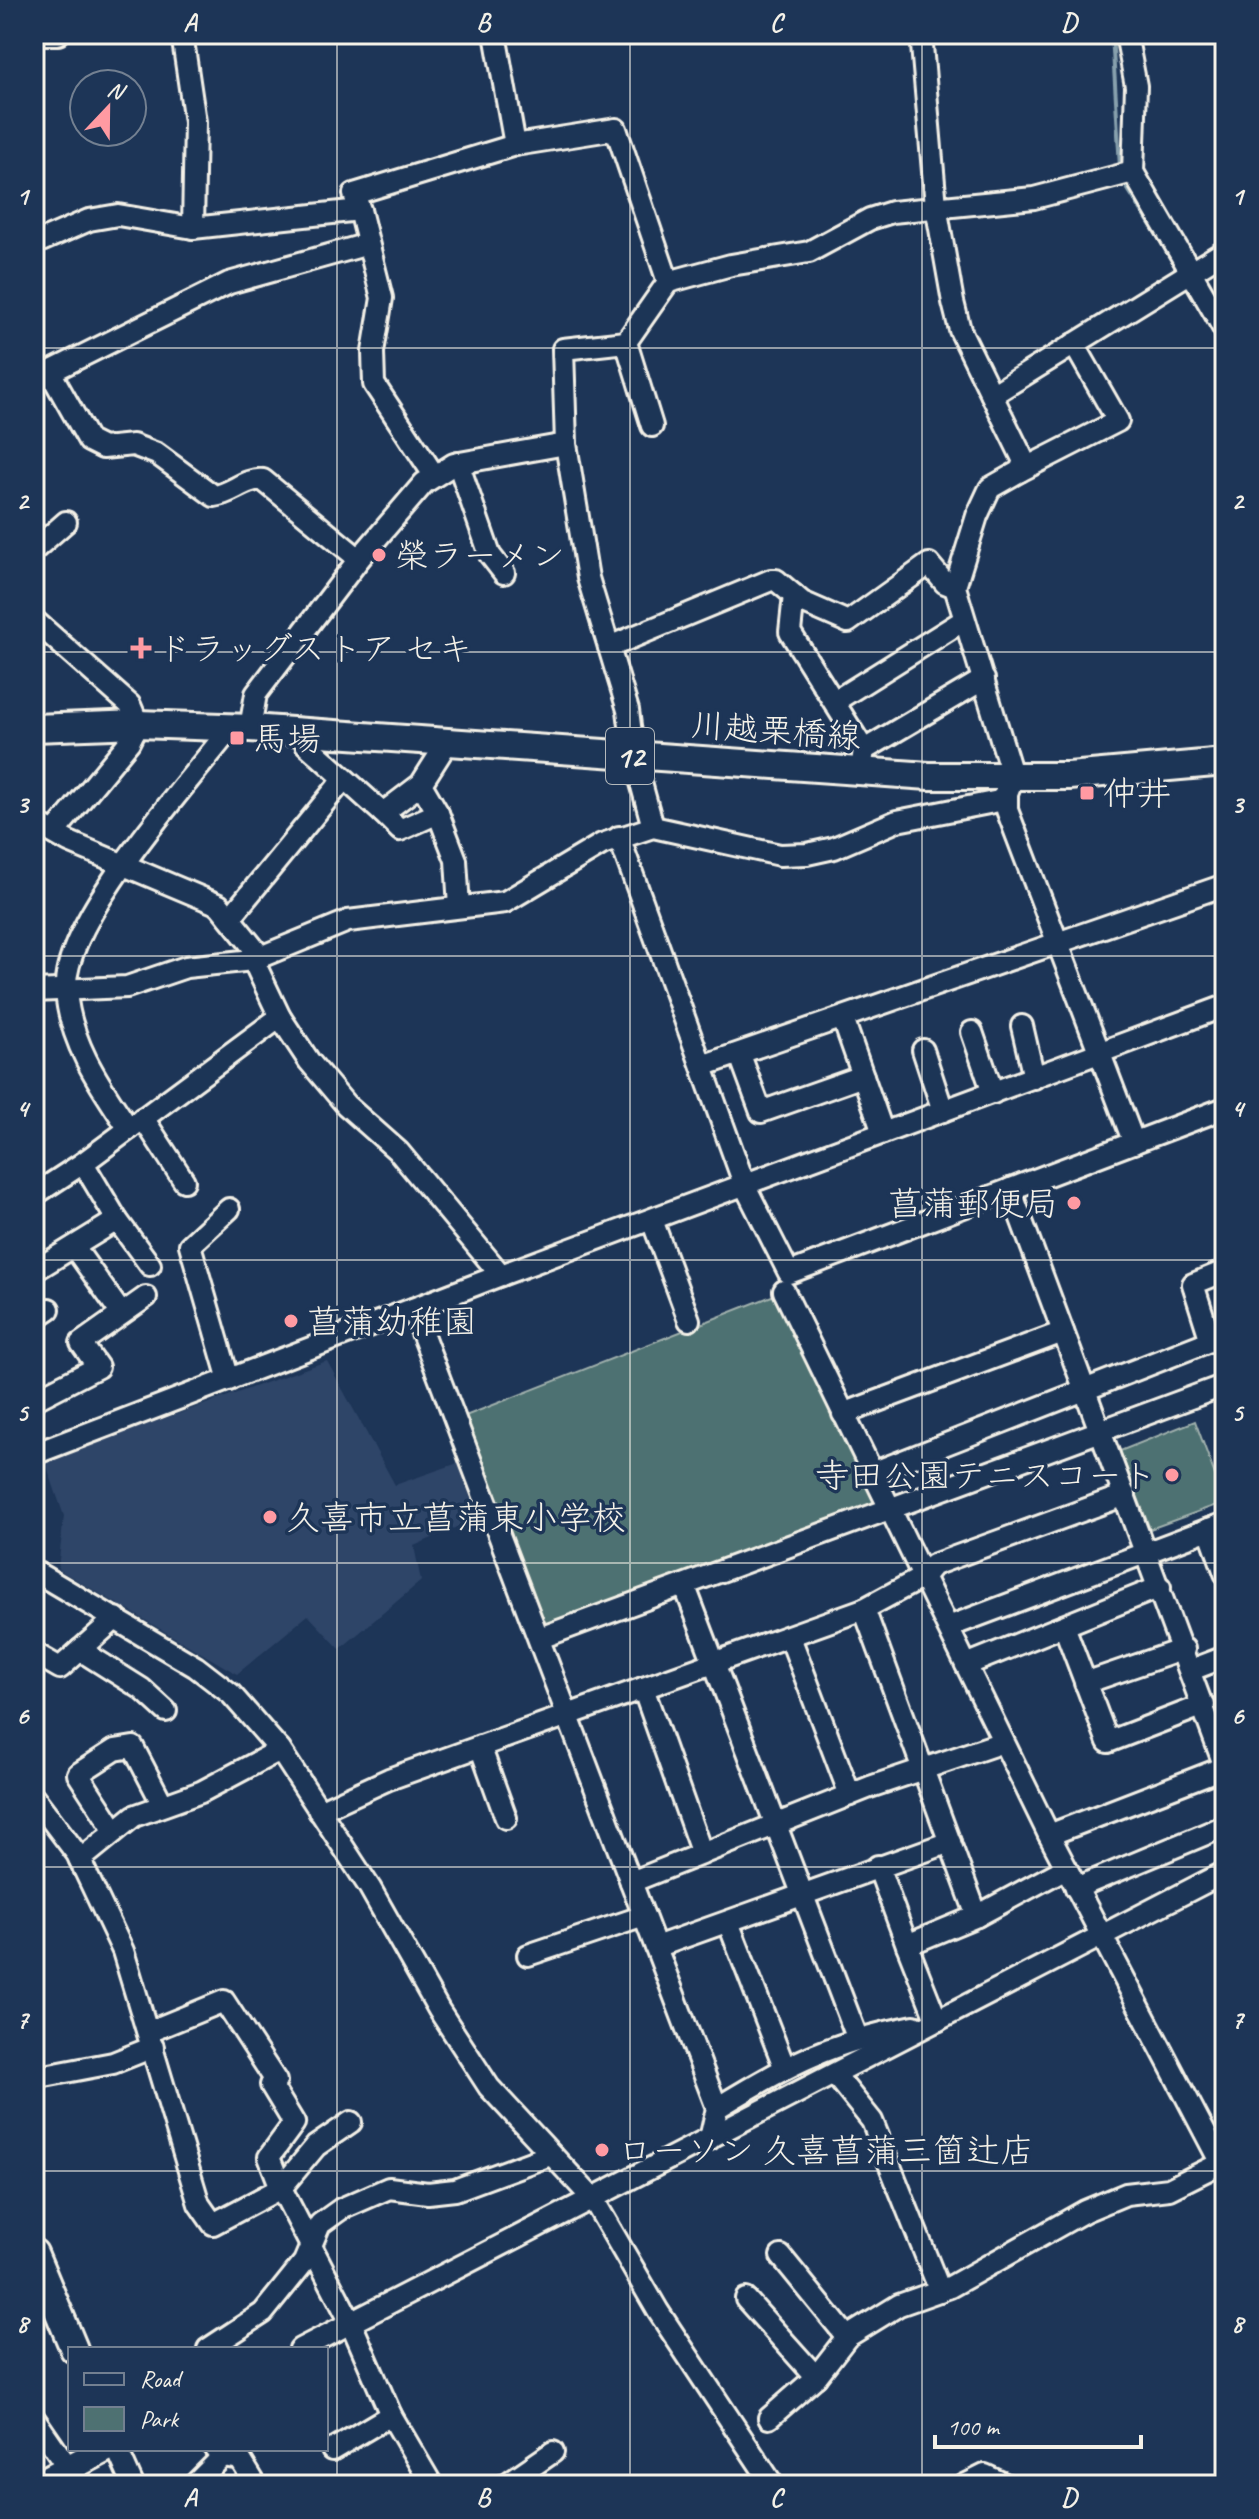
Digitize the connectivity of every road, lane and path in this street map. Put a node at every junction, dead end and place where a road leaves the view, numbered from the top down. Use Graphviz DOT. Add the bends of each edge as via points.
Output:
graph roads {
  1 [pos="41,34"];
  2 [pos="58,34"];
  3 [pos="182,34"];
  4 [pos="495,34"];
  5 [pos="921,34"];
  6 [pos="1126,34"];
  7 [pos="515,145"];
  8 [pos="1133,172"];
  9 [pos="936,206"];
  10 [pos="360,210"];
  11 [pos="193,228"];
  12 [pos="34,244"];
  13 [pos="368,244"];
  14 [pos="1225,251"];
  15 [pos="1189,274"];
  16 [pos="668,282"];
  17 [pos="1225,331"];
  18 [pos="626,342"];
  19 [pos="1074,344"];
  20 [pos="42,375"];
  21 [pos="992,395"];
  22 [pos="652,426"];
  23 [pos="566,444"];
  24 [pos="458,463"];
  25 [pos="1020,471"];
  26 [pos="434,475"];
  27 [pos="66,522"];
  28 [pos="34,550"];
  29 [pos="359,559"];
  30 [pos="504,573"];
  31 [pos="955,587"];
  32 [pos="794,595"];
  33 [pos="34,620"];
  34 [pos="964,620"];
  35 [pos="609,647"];
  36 [pos="984,679"];
  37 [pos="835,701"];
  38 [pos="138,724"];
  39 [pos="237,727"];
  40 [pos="34,728"];
  41 [pos="303,731"];
  42 [pos="447,743"];
  43 [pos="634,757"];
  44 [pos="862,761"];
  45 [pos="1225,762"];
  46 [pos="343,780"];
  47 [pos="421,784"];
  48 [pos="1010,785"];
  49 [pos="383,813"];
  50 [pos="438,813"];
  51 [pos="653,827"];
  52 [pos="41,830"];
  53 [pos="619,837"];
  54 [pos="124,863"];
  55 [pos="1225,885"];
  56 [pos="459,907"];
  57 [pos="230,918"];
  58 [pos="1061,944"];
  59 [pos="257,958"];
  60 [pos="65,990"];
  61 [pos="34,991"];
  62 [pos="1225,1006"];
  63 [pos="280,1017"];
  64 [pos="843,1019"];
  65 [pos="1022,1026"];
  66 [pos="972,1032"];
  67 [pos="923,1050"];
  68 [pos="1101,1053"];
  69 [pos="740,1055"];
  70 [pos="702,1066"];
  71 [pos="863,1076"];
  72 [pos="1034,1078"];
  73 [pos="993,1093"];
  74 [pos="1225,1108"];
  75 [pos="943,1111"];
  76 [pos="136,1124"];
  77 [pos="883,1133"];
  78 [pos="1134,1143"];
  79 [pos="83,1163"];
  80 [pos="184,1181"];
  81 [pos="745,1186"];
  82 [pos="1010,1189"];
  83 [pos="34,1195"];
  84 [pos="229,1209"];
  85 [pos="117,1220"];
  86 [pos="652,1220"];
  87 [pos="74,1247"];
  88 [pos="150,1265"];
  89 [pos="34,1271"];
  90 [pos="1225,1271"];
  91 [pos="501,1275"];
  92 [pos="784,1291"];
  93 [pos="146,1297"];
  94 [pos="413,1309"];
  95 [pos="121,1313"];
  96 [pos="689,1320"];
  97 [pos="1063,1332"];
  98 [pos="1218,1338"];
  99 [pos="229,1380"];
  100 [pos="1225,1385"];
  101 [pos="1085,1389"];
  102 [pos="34,1400"];
  103 [pos="843,1414"];
  104 [pos="1101,1431"];
  105 [pos="34,1454"];
  106 [pos="872,1473"];
  107 [pos="1125,1495"];
  108 [pos="890,1510"];
  109 [pos="1217,1526"];
  110 [pos="1147,1553"];
  111 [pos="34,1571"];
  112 [pos="1225,1573"];
  113 [pos="923,1577"];
  114 [pos="685,1587"];
  115 [pos="1160,1587"];
  116 [pos="864,1609"];
  117 [pos="116,1618"];
  118 [pos="1064,1626"];
  119 [pos="948,1627"];
  120 [pos="536,1630"];
  121 [pos="790,1637"];
  122 [pos="1184,1649"];
  123 [pos="80,1650"];
  124 [pos="34,1653"];
  125 [pos="1225,1657"];
  126 [pos="715,1664"];
  127 [pos="966,1665"];
  128 [pos="1191,1670"];
  129 [pos="1085,1683"];
  130 [pos="643,1688"];
  131 [pos="1204,1705"];
  132 [pos="166,1711"];
  133 [pos="567,1714"];
  134 [pos="1220,1736"];
  135 [pos="1003,1742"];
  136 [pos="480,1746"];
  137 [pos="280,1750"];
  138 [pos="1225,1767"];
  139 [pos="924,1769"];
  140 [pos="850,1795"];
  141 [pos="34,1797"];
  142 [pos="163,1805"];
  143 [pos="319,1811"];
  144 [pos="506,1818"];
  145 [pos="777,1826"];
  146 [pos="1225,1826"];
  147 [pos="115,1831"];
  148 [pos="1049,1835"];
  149 [pos="950,1842"];
  150 [pos="702,1854"];
  151 [pos="80,1860"];
  152 [pos="878,1866"];
  153 [pos="1066,1868"];
  154 [pos="1225,1872"];
  155 [pos="631,1882"];
  156 [pos="1076,1888"];
  157 [pos="803,1897"];
  158 [pos="644,1916"];
  159 [pos="977,1916"];
  160 [pos="728,1922"];
  161 [pos="1101,1935"];
  162 [pos="907,1945"];
  163 [pos="656,1947"];
  164 [pos="528,1955"];
  165 [pos="937,2021"];
  166 [pos="857,2037"];
  167 [pos="150,2039"];
  168 [pos="784,2066"];
  169 [pos="836,2076"];
  170 [pos="34,2078"];
  171 [pos="717,2108"];
  172 [pos="351,2122"];
  173 [pos="710,2139"];
  174 [pos="550,2155"];
  175 [pos="1223,2167"];
  176 [pos="281,2188"];
  177 [pos="593,2199"];
  178 [pos="313,2247"];
  179 [pos="34,2253"];
  180 [pos="781,2256"];
  181 [pos="940,2291"];
  182 [pos="746,2299"];
  183 [pos="351,2323"];
  184 [pos="847,2337"];
  185 [pos="73,2347"];
  186 [pos="211,2347"];
  187 [pos="304,2347"];
  188 [pos="816,2377"];
  189 [pos="391,2415"];
  190 [pos="34,2418"];
  191 [pos="769,2418"];
  192 [pos="332,2450"];
  193 [pos="103,2451"];
  194 [pos="118,2451"];
  195 [pos="219,2452"];
  196 [pos="553,2452"];
  197 [pos="76,2476"];
  198 [pos="37,2485"];
  199 [pos="133,2485"];
  200 [pos="194,2485"];
  201 [pos="256,2485"];
  202 [pos="432,2485"];
  203 [pos="505,2485"];
  204 [pos="773,2485"];
  205 [pos="965,2485"];
  206 [pos="1007,2485"];
  1 -- 2 [label="street"];
  3 -- 11 [label="street" via="195,122"];
  4 -- 7 [label="street"];
  5 -- 9 [label="street"];
  6 -- 8 [label="street" via="1136,86"];
  7 -- 10 [label="street" via="354,194"];
  7 -- 16 [label="street" via="616,129"];
  8 -- 9 [label="street" via="1034,198"];
  8 -- 15 [label="street"];
  9 -- 16 [label="street" via="870,219 809,252"];
  9 -- 21 [label="street" via="960,330"];
  10 -- 11 [label="street"];
  10 -- 13 [label="street"];
  11 -- 12 [label="street" via="118,215 89,220"];
  13 -- 20 [label="street" via="229,283"];
  13 -- 26 [label="street" via="382,298 374,384"];
  14 -- 15 [label="street"];
  15 -- 17 [label="street"];
  15 -- 19 [label="street"];
  16 -- 18 [label="street"];
  18 -- 22 [label="street"];
  18 -- 23 [label="street" via="563,349"];
  19 -- 21 [label="street"];
  19 -- 25 [label="street" via="1118,421"];
  20 -- 29 [label="street" via="89,441 103,448 133,445 157,454 214,496 263,480"];
  21 -- 25 [label="street" via="1024,461"];
  23 -- 24 [label="street"];
  23 -- 35 [label="street" via="588,578"];
  24 -- 26 [label="street"];
  24 -- 30 [label="street" via="490,555"];
  25 -- 31 [label="street" via="990,488"];
  26 -- 29 [label="street"];
  27 -- 28 [label="street"];
  29 -- 39 [label="street" via="256,694"];
  31 -- 32 [label="street" via="929,564 848,622"];
  31 -- 34 [label="street"];
  32 -- 35 [label="street" via="771,580"];
  32 -- 37 [label="street" via="790,632"];
  33 -- 38 [label="street" via="130,705"];
  34 -- 36 [label="street"];
  34 -- 37 [label="street"];
  35 -- 43 [label="street" via="628,710"];
  36 -- 44 [label="street"];
  36 -- 48 [label="street"];
  37 -- 44 [label="street"];
  38 -- 39 [label="main road, 川越栗橋線 / 12"];
  38 -- 40 [label="main road, 川越栗橋線 / 12"];
  38 -- 52 [label="street" via="129,742"];
  39 -- 41 [label="main road, 川越栗橋線 / 12"];
  39 -- 54 [label="street"];
  41 -- 42 [label="main road, 川越栗橋線 / 12"];
  41 -- 46 [label="street" via="306,744"];
  42 -- 43 [label="main road, 川越栗橋線 / 12"];
  42 -- 47 [label="street"];
  43 -- 44 [label="main road, 川越栗橋線 / 12"];
  43 -- 51 [label="street"];
  44 -- 48 [label="main road, 川越栗橋線 / 12"];
  45 -- 48 [label="main road, 川越栗橋線 / 12"];
  46 -- 49 [label="street"];
  46 -- 57 [label="street"];
  47 -- 49 [label="street"];
  47 -- 50 [label="street"];
  48 -- 51 [label="street" via="999,801 897,821 807,854 780,855"];
  48 -- 58 [label="street" via="1007,810"];
  49 -- 50 [label="street" via="400,830"];
  50 -- 56 [label="street" via="456,860"];
  51 -- 53 [label="street"];
  52 -- 54 [label="street"];
  53 -- 56 [label="street" via="505,902"];
  53 -- 70 [label="street"];
  54 -- 57 [label="street" via="219,905"];
  54 -- 60 [label="street" via="72,950"];
  55 -- 58 [label="street"];
  56 -- 59 [label="street" via="348,921"];
  57 -- 59 [label="street"];
  58 -- 64 [label="street"];
  58 -- 68 [label="street"];
  59 -- 60 [label="street" via="186,967 115,989"];
  59 -- 63 [label="street"];
  60 -- 61 [label="street"];
  60 -- 76 [label="street" via="86,1064"];
  62 -- 68 [label="street"];
  63 -- 76 [label="street"];
  63 -- 91 [label="street" via="346,1105 399,1152"];
  64 -- 69 [label="street"];
  64 -- 71 [label="street"];
  65 -- 72 [label="street"];
  66 -- 73 [label="street"];
  67 -- 75 [label="street"];
  68 -- 72 [label="street"];
  68 -- 78 [label="street"];
  69 -- 70 [label="street"];
  69 -- 71 [label="street" via="761,1112"];
  70 -- 81 [label="street"];
  71 -- 77 [label="street"];
  72 -- 73 [label="street"];
  73 -- 75 [label="street"];
  74 -- 78 [label="street"];
  75 -- 77 [label="street"];
  76 -- 79 [label="street"];
  76 -- 80 [label="street"];
  77 -- 81 [label="street"];
  78 -- 82 [label="street"];
  79 -- 83 [label="street"];
  79 -- 85 [label="street"];
  81 -- 82 [label="street" via="789,1273"];
  81 -- 86 [label="street"];
  82 -- 97 [label="street"];
  84 -- 99 [label="street" via="190,1245"];
  85 -- 87 [label="street"];
  85 -- 88 [label="street"];
  86 -- 91 [label="street"];
  86 -- 96 [label="street"];
  87 -- 89 [label="street"];
  87 -- 95 [label="street"];
  90 -- 98 [label="street" via="1193,1284"];
  91 -- 94 [label="street"];
  92 -- 103 [label="street"];
  93 -- 95 [label="street"];
  94 -- 99 [label="street"];
  94 -- 120 [label="street"];
  95 -- 102 [label="street" via="81,1343 98,1367"];
  97 -- 101 [label="street"];
  97 -- 103 [label="street"];
  98 -- 101 [label="street"];
  99 -- 105 [label="street"];
  100 -- 104 [label="street"];
  101 -- 104 [label="street"];
  101 -- 106 [label="street"];
  103 -- 106 [label="street"];
  104 -- 107 [label="street"];
  104 -- 108 [label="street"];
  106 -- 108 [label="street"];
  107 -- 110 [label="street"];
  107 -- 113 [label="street" via="933,1565"];
  108 -- 113 [label="street"];
  108 -- 114 [label="street"];
  109 -- 110 [label="street"];
  109 -- 112 [label="street"];
  110 -- 115 [label="street"];
  110 -- 119 [label="street"];
  111 -- 117 [label="street"];
  113 -- 116 [label="street"];
  113 -- 119 [label="street"];
  114 -- 120 [label="street"];
  114 -- 126 [label="street"];
  115 -- 118 [label="street"];
  115 -- 122 [label="street"];
  116 -- 121 [label="street"];
  116 -- 139 [label="street"];
  117 -- 123 [label="street"];
  117 -- 137 [label="street" via="231,1694"];
  118 -- 127 [label="street"];
  118 -- 129 [label="street"];
  119 -- 127 [label="street"];
  120 -- 133 [label="street"];
  121 -- 126 [label="street"];
  121 -- 140 [label="street"];
  122 -- 128 [label="street"];
  122 -- 129 [label="street"];
  123 -- 124 [label="street" via="60,1668"];
  123 -- 132 [label="street" via="142,1689"];
  125 -- 128 [label="street"];
  126 -- 130 [label="street"];
  126 -- 145 [label="street"];
  127 -- 135 [label="street"];
  128 -- 131 [label="street"];
  129 -- 131 [label="street" via="1108,1742"];
  130 -- 133 [label="street"];
  130 -- 150 [label="street"];
  131 -- 134 [label="street"];
  133 -- 136 [label="street"];
  133 -- 155 [label="street"];
  134 -- 138 [label="street"];
  135 -- 139 [label="street"];
  135 -- 148 [label="street"];
  136 -- 143 [label="street"];
  136 -- 144 [label="street"];
  137 -- 142 [label="street" via="201,1792"];
  137 -- 143 [label="street"];
  138 -- 148 [label="street"];
  139 -- 140 [label="street"];
  139 -- 149 [label="street"];
  140 -- 145 [label="street"];
  141 -- 151 [label="street"];
  142 -- 147 [label="street" via="134,1816"];
  142 -- 147 [label="street" via="133,1747 115,1750 78,1774"];
  143 -- 174 [label="street" via="489,2087"];
  145 -- 150 [label="street"];
  145 -- 157 [label="street"];
  146 -- 156 [label="street"];
  147 -- 151 [label="street"];
  148 -- 153 [label="street"];
  149 -- 152 [label="street"];
  149 -- 159 [label="street"];
  150 -- 155 [label="street"];
  151 -- 167 [label="street" via="123,1951"];
  152 -- 157 [label="street"];
  152 -- 162 [label="street"];
  153 -- 156 [label="street"];
  153 -- 159 [label="street"];
  154 -- 161 [label="street"];
  155 -- 158 [label="street"];
  156 -- 161 [label="street"];
  157 -- 160 [label="street"];
  157 -- 166 [label="street"];
  158 -- 163 [label="street"];
  158 -- 164 [label="street"];
  159 -- 162 [label="street"];
  160 -- 163 [label="street"];
  160 -- 168 [label="street"];
  161 -- 165 [label="street"];
  161 -- 175 [label="street"];
  162 -- 165 [label="street"];
  163 -- 171 [label="street"];
  165 -- 166 [label="street"];
  165 -- 169 [label="street"];
  166 -- 168 [label="street"];
  167 -- 170 [label="street" via="113,2063"];
  167 -- 176 [label="street" via="199,2204 213,2224"];
  167 -- 176 [label="street" via="224,2001 276,2081 271,2085 294,2123 269,2157"];
  168 -- 171 [label="street"];
  169 -- 173 [label="street"];
  169 -- 181 [label="street" via="872,2121"];
  171 -- 173 [label="street"];
  172 -- 176 [label="street" via="316,2146"];
  173 -- 177 [label="street"];
  174 -- 177 [label="street"];
  174 -- 178 [label="street" via="455,2190 389,2188 366,2196 320,2224"];
  175 -- 181 [label="street" via="1169,2189 1126,2194 1085,2211"];
  176 -- 178 [label="street"];
  177 -- 183 [label="street"];
  177 -- 204 [label="street" via="658,2311"];
  178 -- 183 [label="street"];
  178 -- 186 [label="street" via="263,2313"];
  179 -- 185 [label="main road"];
  180 -- 184 [label="street"];
  181 -- 184 [label="street" via="899,2305"];
  182 -- 188 [label="street"];
  183 -- 187 [label="street"];
  183 -- 189 [label="street"];
  184 -- 188 [label="street"];
  188 -- 191 [label="street"];
  189 -- 192 [label="street"];
  189 -- 202 [label="street"];
  190 -- 197 [label="street"];
  193 -- 197 [label="main road"];
  194 -- 199 [label="street"];
  195 -- 200 [label="street"];
  195 -- 201 [label="street" via="240,2459"];
  196 -- 203 [label="street"];
  197 -- 198 [label="main road"];
  205 -- 206 [label="street" via="985,2475"];
}
